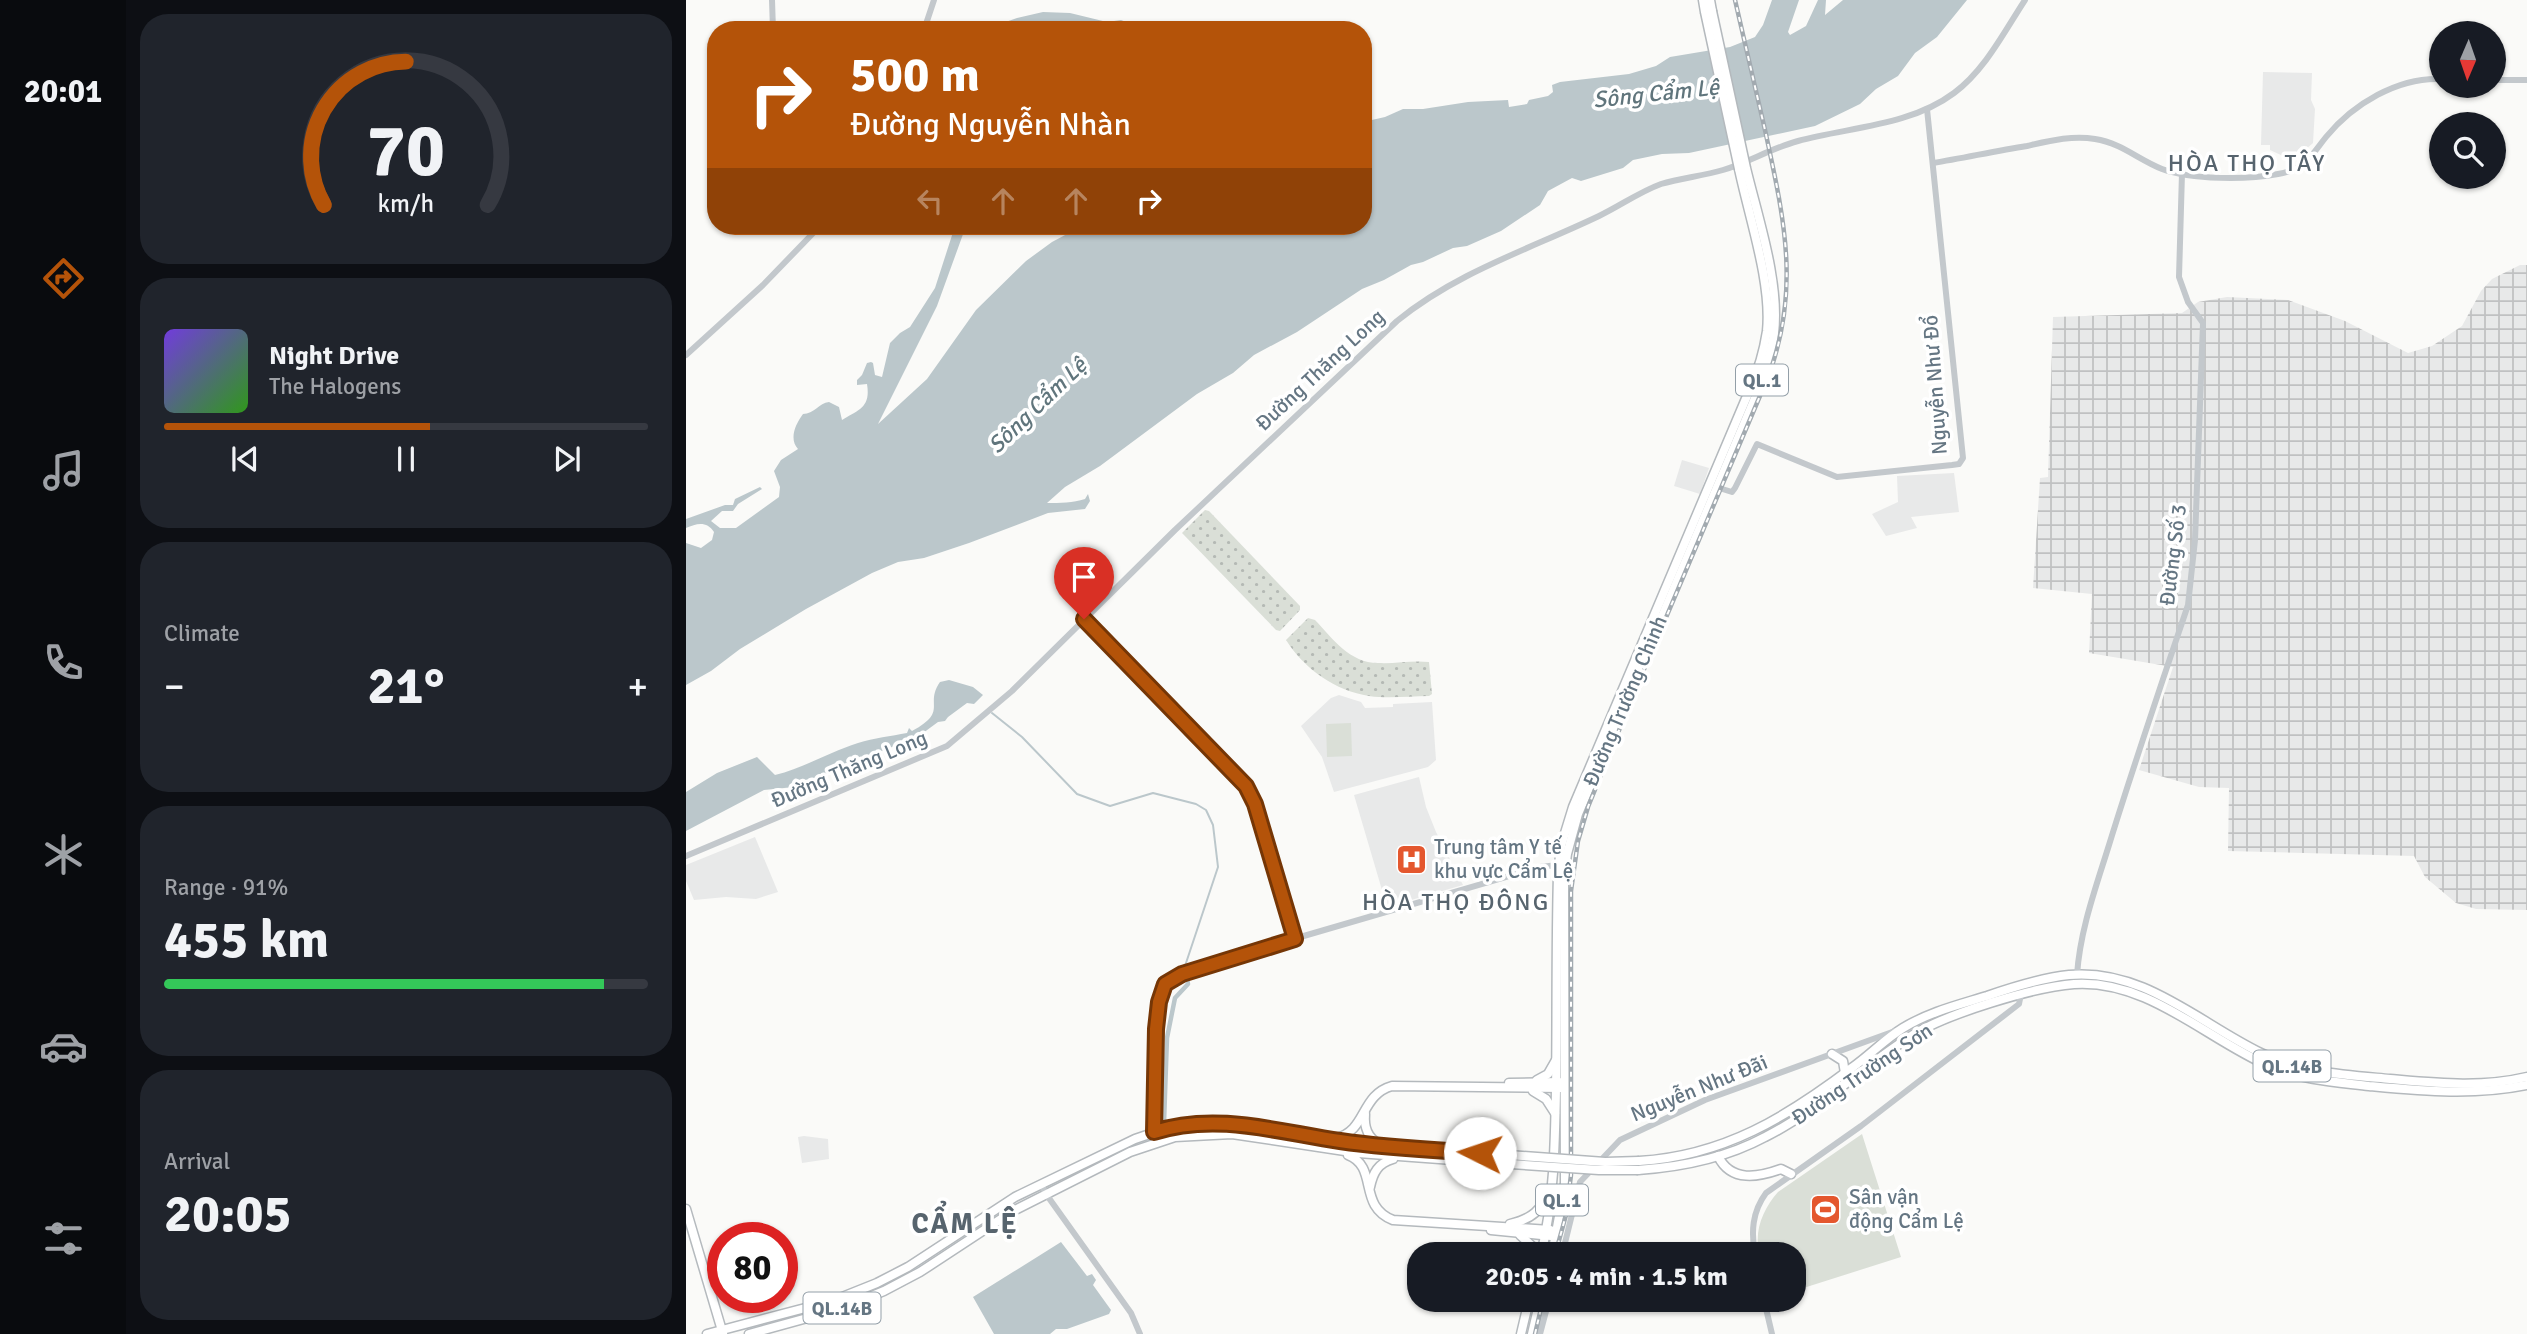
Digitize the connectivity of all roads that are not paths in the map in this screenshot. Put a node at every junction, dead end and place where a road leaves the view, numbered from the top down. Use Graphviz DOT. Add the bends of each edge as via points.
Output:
graph roads {
  1 [pos="772,0"];
  2 [pos="934,0"];
  3 [pos="1703,0"];
  4 [pos="1710,0"];
  5 [pos="2025,0"];
  6 [pos="1709,12"];
  7 [pos="773,21"];
  8 [pos="927,21"];
  9 [pos="2506,80"];
  10 [pos="2527,80"];
  11 [pos="2429,81"];
  12 [pos="1927,109"];
  13 [pos="1933,163"];
  14 [pos="1742,169"];
  15 [pos="2182,173"];
  16 [pos="812,235"];
  17 [pos="686,355"];
  18 [pos="1716,487"];
  19 [pos="1084,619"];
  20 [pos="686,856"];
  21 [pos="1558,865"];
  22 [pos="1295,939"];
  23 [pos="2077,975"];
  24 [pos="2021,994"];
  25 [pos="1900,1030"];
  26 [pos="1832,1054"];
  27 [pos="1557,1057"];
  28 [pos="1845,1073"];
  29 [pos="2527,1077"];
  30 [pos="1531,1082"];
  31 [pos="1561,1085"];
  32 [pos="2403,1085"];
  33 [pos="2527,1085"];
  34 [pos="1496,1086"];
  35 [pos="1523,1089"];
  36 [pos="1366,1107"];
  37 [pos="1556,1115"];
  38 [pos="1154,1132"];
  39 [pos="1322,1139"];
  40 [pos="1155,1142"];
  41 [pos="1391,1147"];
  42 [pos="1339,1151"];
  43 [pos="1718,1156"];
  44 [pos="1402,1157"];
  45 [pos="1480,1158"];
  46 [pos="1638,1166"];
  47 [pos="1791,1174"];
  48 [pos="1553,1183"];
  49 [pos="1041,1184"];
  50 [pos="1369,1194"];
  51 [pos="1046,1195"];
  52 [pos="686,1209"];
  53 [pos="1474,1227"];
  54 [pos="1510,1229"];
  55 [pos="1547,1233"];
  56 [pos="1557,1233"];
  57 [pos="1527,1242"];
  58 [pos="1545,1242"];
  59 [pos="1555,1242"];
  60 [pos="1565,1242"];
  61 [pos="1753,1242"];
  62 [pos="1526,1312"];
  63 [pos="1537,1312"];
  64 [pos="1546,1312"];
  65 [pos="1767,1312"];
  66 [pos="722,1332"];
  67 [pos="707,1334"];
  68 [pos="749,1334"];
  69 [pos="1140,1334"];
  70 [pos="1521,1334"];
  71 [pos="1532,1334"];
  72 [pos="1540,1334"];
  73 [pos="1772,1334"];
  1 -- 7 [label="street"];
  2 -- 8 [label="street"];
  3 -- 6 [label="main road, QL.1"];
  4 -- 6 [label="main road, QL.1"];
  5 -- 12 [label="street, Đường Thăng Long" via="1971,77"];
  6 -- 14 [label="main road, QL.1, bridge"];
  9 -- 10 [label="street"];
  11 -- 15 [label="street" via="2400,86 2348,113 2307,163 2289,172 2226,178"];
  12 -- 13 [label="street, Nguyễn Như Đổ"];
  12 -- 19 [label="street, Đường Thăng Long" via="1796,142 1724,170 1658,186 1439,290 1397,321"];
  13 -- 15 [label="street" via="2077,137 2112,143 2158,167"];
  13 -- 18 [label="street, Nguyễn Như Đổ" via="1962,458 1959,464 1837,477 1757,444 1731,492"];
  14 -- 18 [label="main road, Đường Trường Chinh / QL.1" via="1771,277 1774,335 1758,391"];
  14 -- 21 [label="main road, Đường Trường Chinh / QL.1" via="1767,307 1761,357 1573,807"];
  15 -- 23 [label="street, Đường Số 3" via="2179,276 2188,302 2203,323 2193,579 2088,915"];
  16 -- 17 [label="street"];
  18 -- 31 [label="main road, Đường Trường Chinh / QL.1" via="1572,832 1564,876"];
  19 -- 20 [label="street, Đường Thăng Long" via="982,717 937,752"];
  19 -- 22 [label="street" via="1246,786"];
  21 -- 22 [label="street"];
  21 -- 27 [label="main road, Đường Trường Chinh / QL.1"];
  22 -- 38 [label="street" via="1182,974 1165,984 1156,1029"];
  23 -- 25 [label="main road, Đường Trường Sơn / QL.14B" via="2008,988 1935,1012"];
  23 -- 32 [label="main road, Đường Trường Sơn / QL.14B" via="2146,988 2283,1063"];
  24 -- 32 [label="main road, Đường Trường Sơn / QL.14B" via="2078,984 2119,989 2159,1004 2286,1073 2336,1082"];
  24 -- 43 [label="main road, Đường Trường Sơn / QL.14B" via="1922,1029 1784,1127"];
  24 -- 47 [label="street" via="2019,1004"];
  25 -- 26 [label="street, Nguyễn Như Đãi"];
  25 -- 28 [label="main road, Đường Trường Sơn / QL.14B"];
  26 -- 28 [label="main road" via="1843,1061"];
  26 -- 60 [label="street, Nguyễn Như Đãi" via="1705,1100 1620,1140 1580,1182"];
  27 -- 30 [label="main road" via="1548,1074"];
  27 -- 31 [label="main road, Đường Trường Chinh / QL.1"];
  28 -- 46 [label="main road, Đường Trường Sơn / QL.14B" via="1759,1130"];
  29 -- 32 [label="main road, Đường Trường Sơn / QL.14B" via="2468,1085"];
  30 -- 31 [label="main road"];
  30 -- 34 [label="main road"];
  31 -- 35 [label="main road"];
  31 -- 37 [label="main road, Đường Trường Chinh / QL.1"];
  31 -- 56 [label="main road, Đường Trường Chinh / QL.1" via="1564,1183"];
  32 -- 33 [label="main road, Đường Trường Sơn / QL.14B" via="2468,1093"];
  34 -- 35 [label="main road"];
  34 -- 36 [label="main road" via="1398,1085 1378,1092"];
  35 -- 37 [label="main road" via="1542,1096"];
  36 -- 39 [label="main road" via="1346,1135"];
  36 -- 41 [label="main road" via="1368,1135"];
  37 -- 48 [label="main road, Đường Trường Chinh / QL.1"];
  38 -- 39 [label="main road, QL.14B" via="1187,1124 1226,1123"];
  38 -- 40 [label="street"];
  38 -- 49 [label="main road, QL.14B"];
  39 -- 41 [label="main road, QL.14B"];
  40 -- 42 [label="main road, QL.14B" via="1224,1133"];
  40 -- 51 [label="main road, QL.14B"];
  41 -- 45 [label="main road, QL.14B"];
  42 -- 44 [label="main road, QL.14B"];
  42 -- 50 [label="main road" via="1360,1161"];
  43 -- 46 [label="main road, Đường Trường Sơn / QL.14B" via="1678,1166"];
  43 -- 47 [label="main road" via="1728,1169 1741,1175 1762,1176 1781,1169"];
  44 -- 45 [label="main road, QL.14B"];
  44 -- 50 [label="main road" via="1380,1166"];
  45 -- 46 [label="main road, QL.14B, bridge" via="1599,1171"];
  47 -- 61 [label="street" via="1758,1205"];
  48 -- 54 [label="main road" via="1540,1213"];
  48 -- 55 [label="main road, Đường Trường Chinh / QL.1"];
  49 -- 51 [label="street"];
  49 -- 66 [label="main road, QL.14B" via="877,1283 832,1301"];
  50 -- 53 [label="main road" via="1378,1211 1393,1220"];
  51 -- 68 [label="main road, QL.14B" via="884,1291 840,1309"];
  51 -- 69 [label="street" via="1131,1313"];
  52 -- 66 [label="main road"];
  53 -- 54 [label="main road"];
  53 -- 54 [label="main road"];
  54 -- 55 [label="main road"];
  54 -- 57 [label="main road"];
  55 -- 56 [label="main road"];
  55 -- 58 [label="main road, Đường Trường Chinh / QL.1"];
  56 -- 59 [label="main road, Đường Trường Chinh / QL.1"];
  62 -- 70 [label="main road"];
  63 -- 71 [label="main road"];
  64 -- 72 [label="street"];
  65 -- 73 [label="street"];
  66 -- 67 [label="main road, QL.14B"];
}
